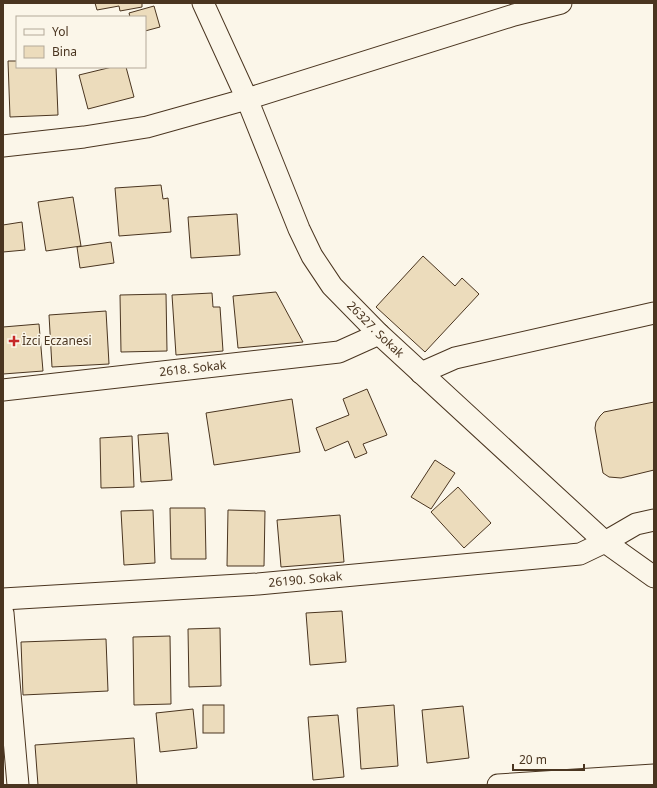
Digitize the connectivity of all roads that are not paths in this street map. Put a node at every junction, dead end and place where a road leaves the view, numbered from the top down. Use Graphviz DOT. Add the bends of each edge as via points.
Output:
graph roads {
  1 [pos="203,3"];
  2 [pos="562,3"];
  3 [pos="247,99"];
  4 [pos="3,146"];
  5 [pos="654,312"];
  6 [pos="379,334"];
  7 [pos="421,374"];
  8 [pos="3,390"];
  9 [pos="654,520"];
  10 [pos="605,542"];
  11 [pos="654,577"];
  12 [pos="3,599"];
  13 [pos="3,613"];
  14 [pos="654,775"];
  15 [pos="18,785"];
  16 [pos="505,785"];
  1 -- 3 [label="street, 26327. Sokak"];
  2 -- 3 [label="street" via="514,15"];
  3 -- 4 [label="street" via="147,127"];
  3 -- 6 [label="street, 26327. Sokak" via="299,230 312,256 332,286"];
  5 -- 7 [label="street" via="455,358"];
  6 -- 7 [label="street, 26327. Sokak"];
  6 -- 8 [label="street, 2618. Sokak" via="339,352"];
  7 -- 10 [label="street, 26327. Sokak"];
  9 -- 10 [label="street, 26190. Sokak" via="636,524"];
  10 -- 11 [label="street, 26327. Sokak"];
  10 -- 12 [label="street, 26190. Sokak" via="580,554 572,555 258,584"];
  13 -- 15 [label="street"];
  14 -- 16 [label="street"];
}
